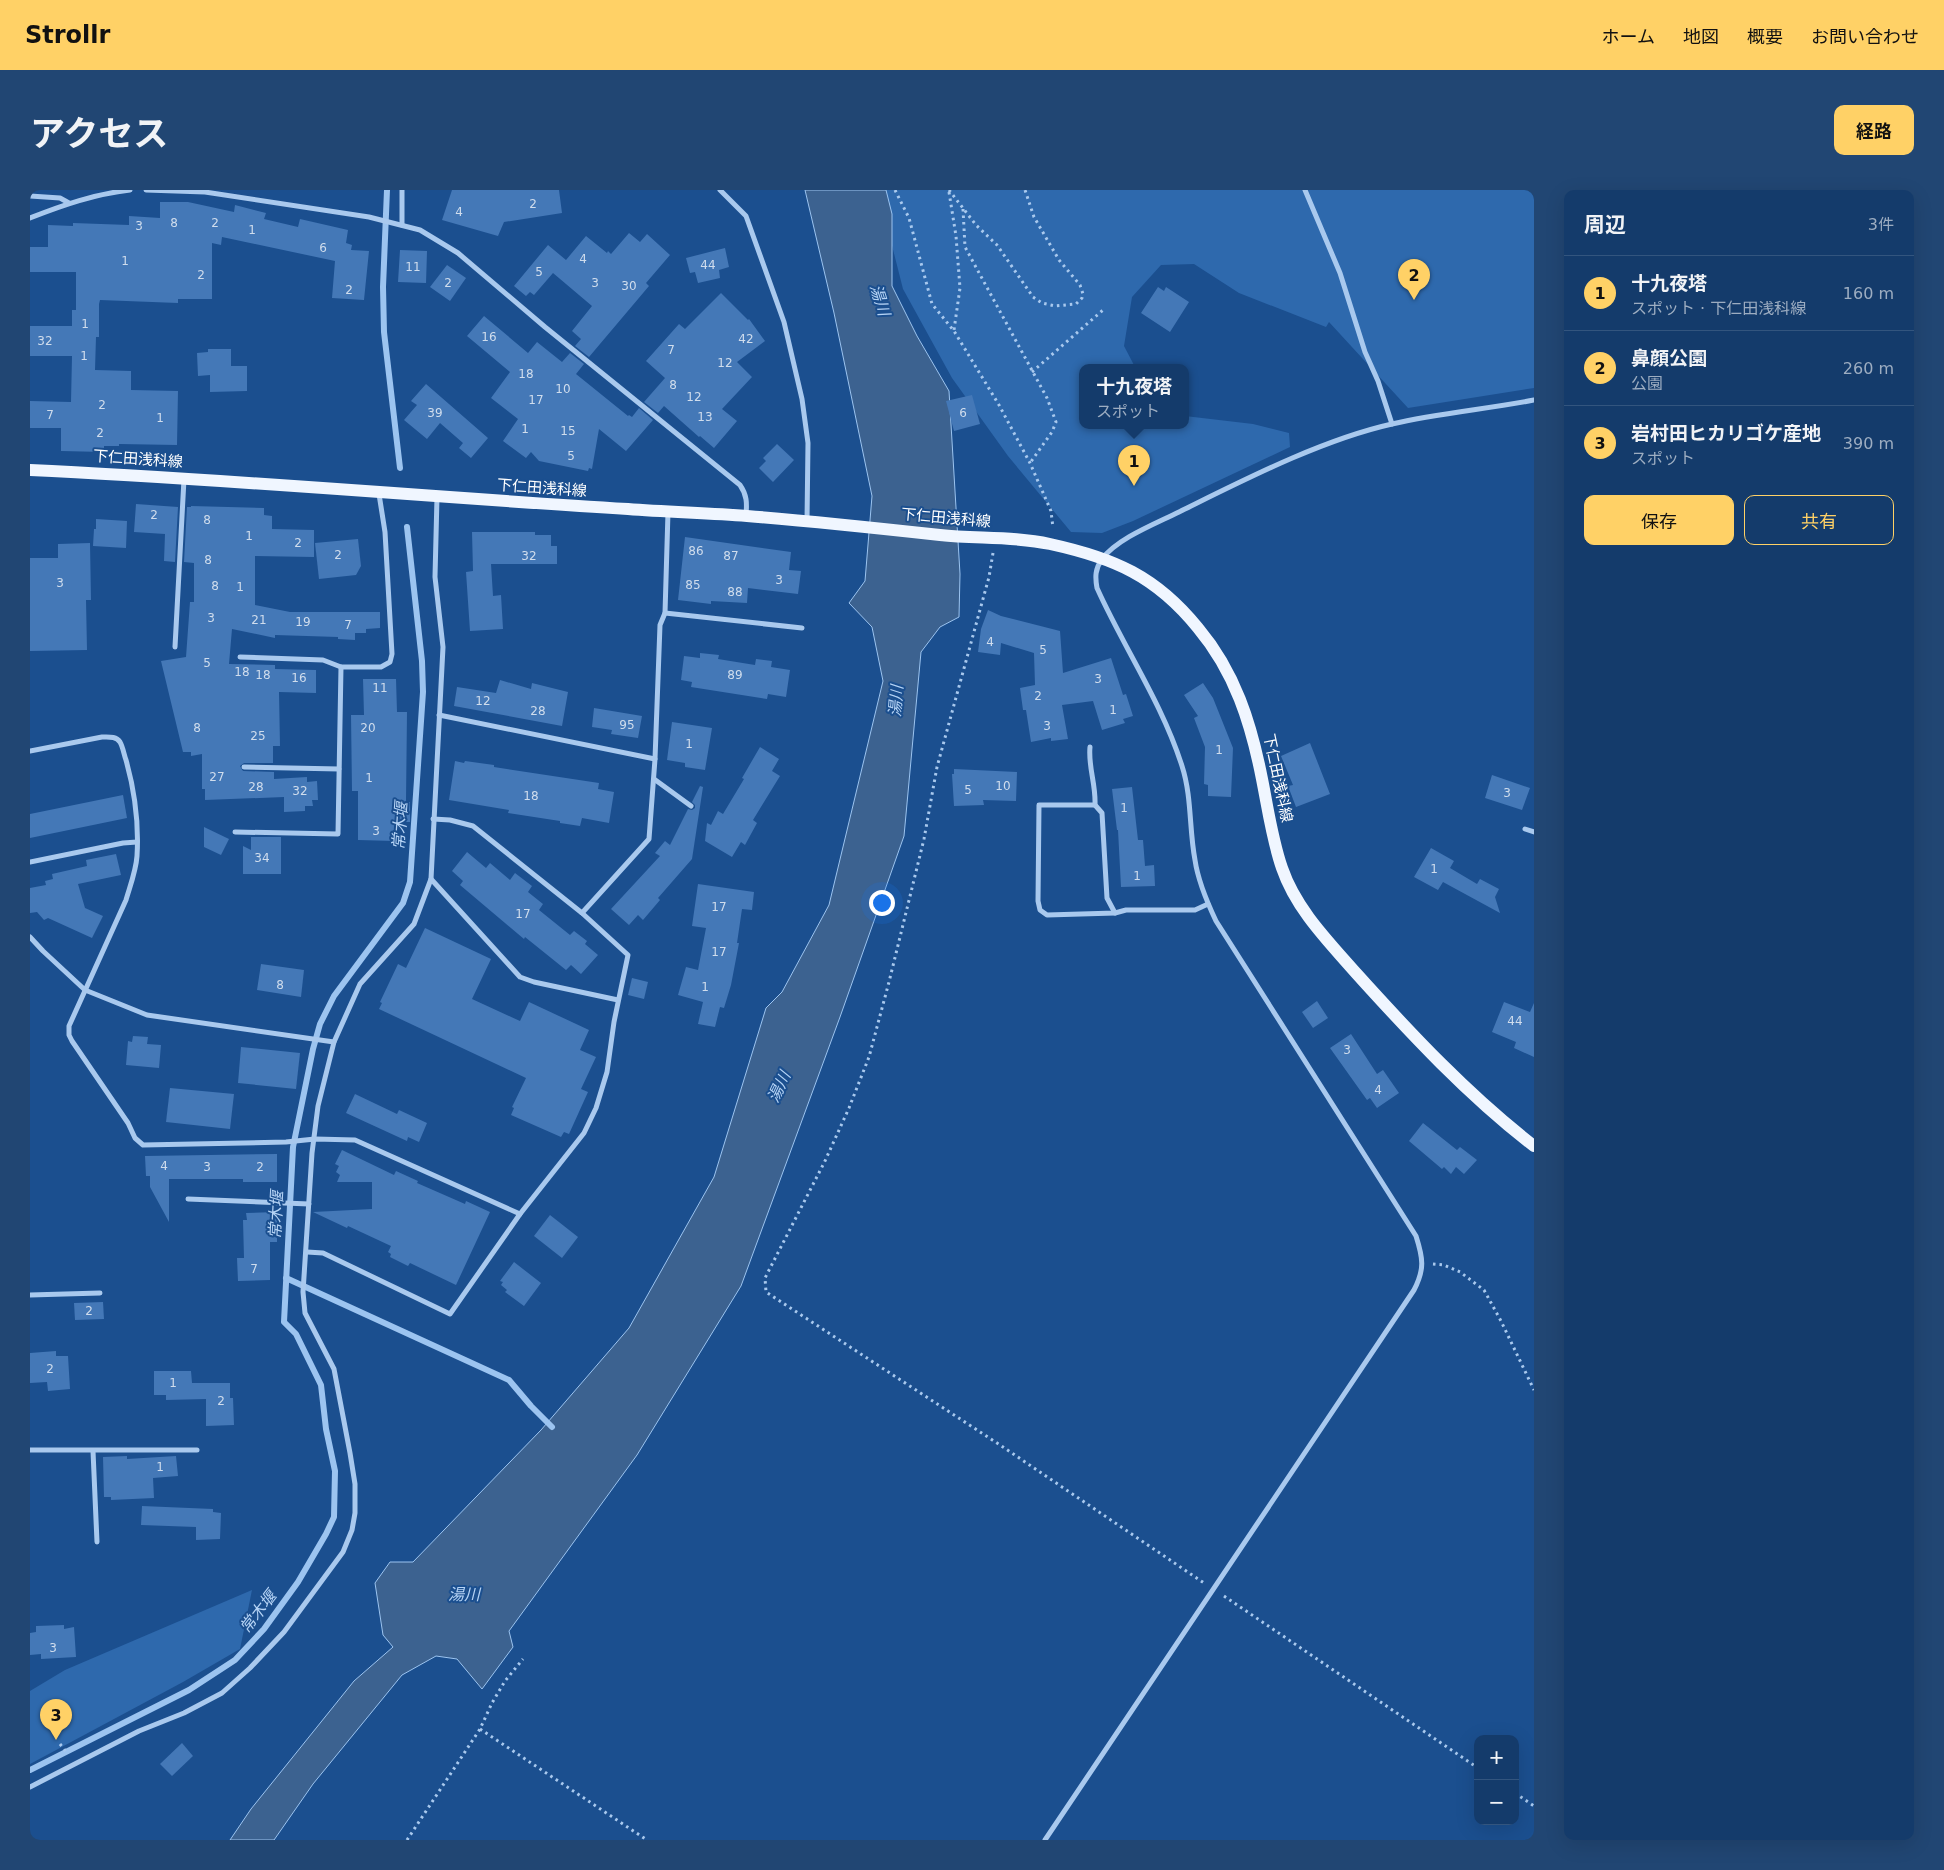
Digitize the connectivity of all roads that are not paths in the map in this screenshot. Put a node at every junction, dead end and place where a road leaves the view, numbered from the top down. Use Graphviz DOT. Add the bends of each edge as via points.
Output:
graph roads {
  1 [pos="130,190"];
  2 [pos="146,190"];
  3 [pos="402,190"];
  4 [pos="720,190"];
  5 [pos="1305,190"];
  6 [pos="30,196"];
  7 [pos="69,203"];
  8 [pos="30,218"];
  9 [pos="399,225"];
  10 [pos="1534,400"];
  11 [pos="1392,424"];
  12 [pos="30,470"];
  13 [pos="184,479"];
  14 [pos="382,493"];
  15 [pos="430,497"];
  16 [pos="668,512"];
  17 [pos="746,516"];
  18 [pos="813,522"];
  19 [pos="1102,559"];
  20 [pos="664,613"];
  21 [pos="802,628"];
  22 [pos="175,647"];
  23 [pos="240,658"];
  24 [pos="341,667"];
  25 [pos="439,715"];
  26 [pos="1090,747"];
  27 [pos="30,751"];
  28 [pos="656,759"];
  29 [pos="244,767"];
  30 [pos="339,769"];
  31 [pos="654,779"];
  32 [pos="1095,805"];
  33 [pos="691,806"];
  34 [pos="433,819"];
  35 [pos="1525,829"];
  36 [pos="235,832"];
  37 [pos="1534,832"];
  38 [pos="137,842"];
  39 [pos="30,862"];
  40 [pos="431,879"];
  41 [pos="1208,904"];
  42 [pos="582,913"];
  43 [pos="1115,913"];
  44 [pos="30,937"];
  45 [pos="85,990"];
  46 [pos="618,1000"];
  47 [pos="334,1042"];
  48 [pos="315,1139"];
  49 [pos="1534,1146"];
  50 [pos="188,1199"];
  51 [pos="309,1204"];
  52 [pos="520,1214"];
  53 [pos="307,1252"];
  54 [pos="100,1293"];
  55 [pos="30,1295"];
  56 [pos="30,1450"];
  57 [pos="197,1450"];
  58 [pos="94,1451"];
  59 [pos="97,1542"];
  60 [pos="30,1787"];
  61 [pos="1045,1840"];
  1 -- 7 [label="street"];
  2 -- 9 [label="street" via="205,192"];
  3 -- 9 [label="street"];
  4 -- 18 [label="street" via="746,216 784,322 802,399"];
  5 -- 11 [label="street" via="1340,274"];
  6 -- 7 [label="street" via="60,198"];
  7 -- 8 [label="street"];
  9 -- 17 [label="street" via="420,230 458,254 740,485 747,501"];
  10 -- 11 [label="street"];
  11 -- 19 [label="street" via="1318,448 1237,484 1138,533"];
  12 -- 13 [label="main road, 下仁田浅科線"];
  13 -- 14 [label="main road, 下仁田浅科線"];
  13 -- 22 [label="street"];
  14 -- 15 [label="main road, 下仁田浅科線"];
  14 -- 24 [label="street" via="392,654 390,662 381,667"];
  15 -- 16 [label="main road, 下仁田浅科線"];
  15 -- 25 [label="street" via="442,647"];
  16 -- 17 [label="main road, 下仁田浅科線"];
  16 -- 20 [label="street"];
  17 -- 18 [label="main road, 下仁田浅科線"];
  18 -- 19 [label="main road, 下仁田浅科線" via="1049,544"];
  19 -- 41 [label="street" via="1095,576 1097,588 1168,728 1182,767 1190,803 1195,861"];
  19 -- 49 [label="main road, 下仁田浅科線" via="1135,572 1163,590 1181,607 1227,669 1248,719 1283,873 1304,910 1324,937 1418,1040"];
  20 -- 21 [label="street"];
  20 -- 28 [label="street" via="660,625"];
  23 -- 24 [label="street" via="322,660"];
  24 -- 30 [label="street"];
  25 -- 28 [label="street"];
  25 -- 34 [label="street"];
  26 -- 32 [label="street" via="1088,761 1096,790"];
  27 -- 38 [label="street" via="102,737 113,737 119,741 136,800"];
  28 -- 31 [label="street"];
  29 -- 30 [label="street"];
  30 -- 36 [label="street" via="338,834"];
  31 -- 33 [label="street"];
  31 -- 42 [label="street" via="649,838"];
  32 -- 43 [label="street" via="1102,813 1107,898"];
  32 -- 43 [label="street" via="1039,805 1038,901 1040,910 1047,915"];
  34 -- 40 [label="street"];
  34 -- 42 [label="street" via="473,826"];
  35 -- 37 [label="street"];
  38 -- 39 [label="street"];
  38 -- 45 [label="street" via="126,900"];
  40 -- 46 [label="street" via="520,977"];
  40 -- 47 [label="street" via="414,924 360,984"];
  41 -- 43 [label="street" via="1195,910 1126,910"];
  41 -- 61 [label="street" via="1416,1236 1422,1274"];
  42 -- 46 [label="street" via="628,955"];
  44 -- 45 [label="street"];
  45 -- 47 [label="street" via="147,1016"];
  45 -- 48 [label="street" via="69,1026 69,1035 135,1138 143,1145"];
  46 -- 52 [label="street" via="607,1072 596,1108 584,1133"];
  47 -- 48 [label="street" via="318,1106"];
  48 -- 51 [label="street"];
  48 -- 52 [label="street" via="355,1140"];
  50 -- 51 [label="street"];
  51 -- 53 [label="street"];
  52 -- 53 [label="street" via="450,1314 322,1253"];
  53 -- 60 [label="street" via="303,1292 305,1313 334,1369 355,1484 352,1530 342,1552 284,1632 222,1693"];
  54 -- 55 [label="street"];
  56 -- 58 [label="street"];
  57 -- 58 [label="street"];
  58 -- 59 [label="street"];
}
